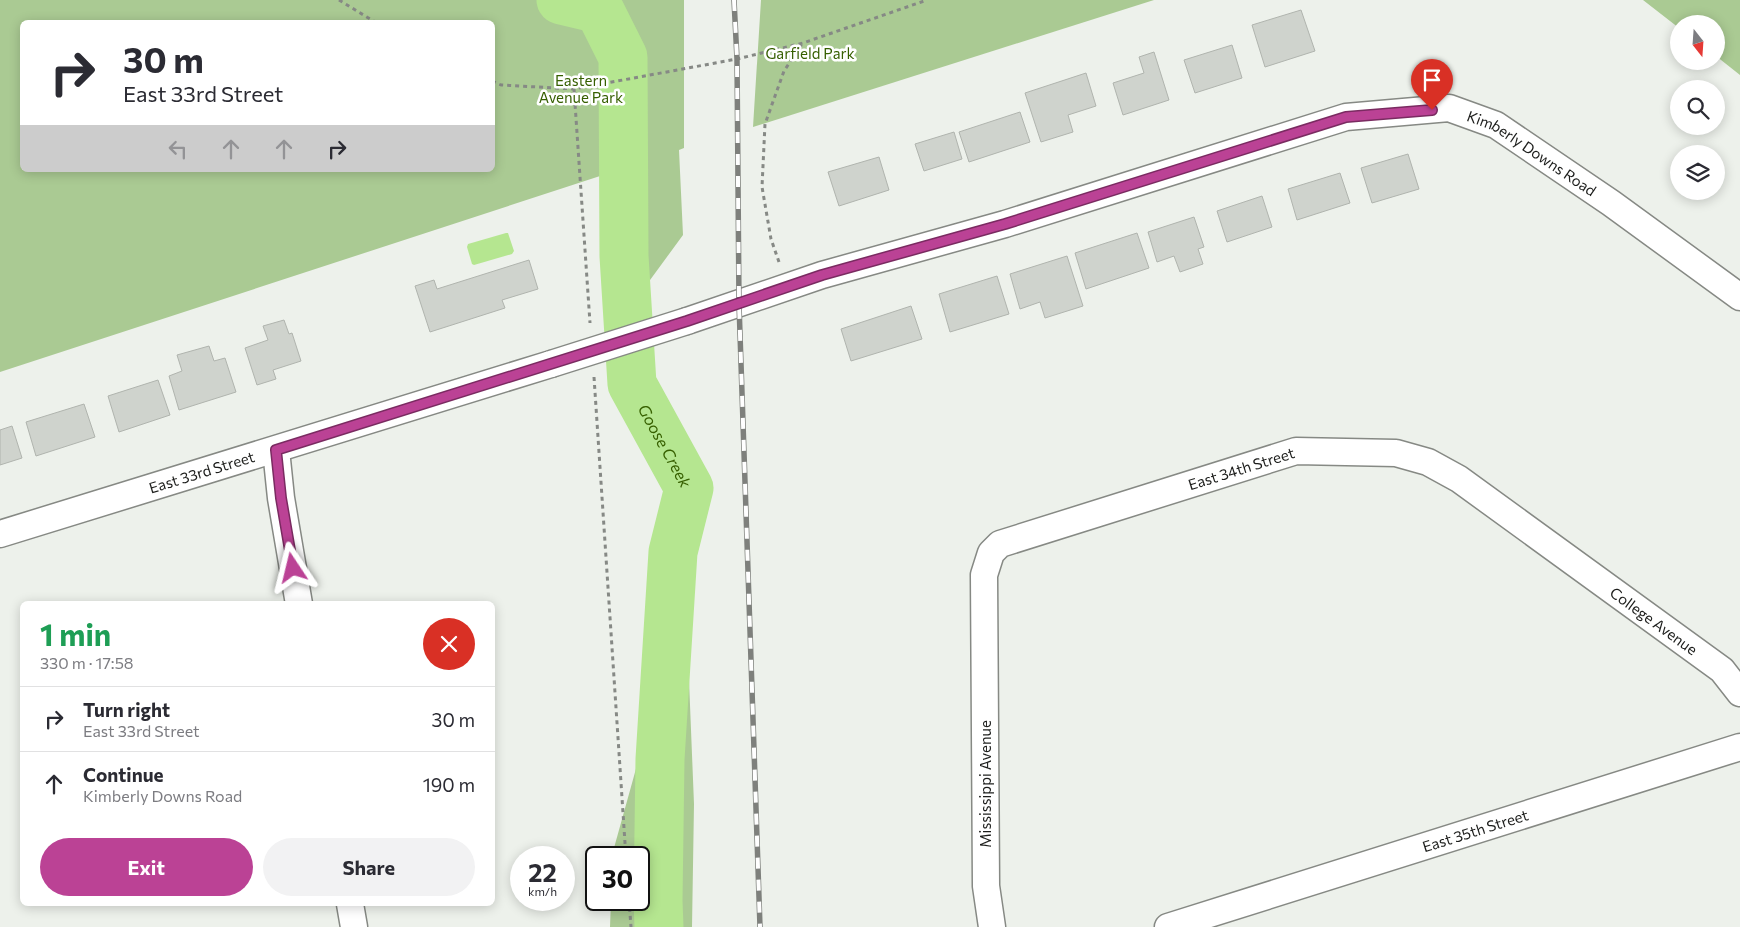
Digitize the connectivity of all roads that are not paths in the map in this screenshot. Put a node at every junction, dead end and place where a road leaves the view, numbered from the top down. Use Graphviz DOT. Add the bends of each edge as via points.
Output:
graph roads {
  1 [pos="1005,224"];
  2 [pos="1740,297"];
  3 [pos="276,450"];
  4 [pos="0,534"];
  5 [pos="1562,554"];
  6 [pos="298,601"];
  7 [pos="985,640"];
  8 [pos="1740,693"];
  9 [pos="1740,747"];
  10 [pos="350,906"];
  11 [pos="354,927"];
  12 [pos="992,927"];
  13 [pos="1168,927"];
  1 -- 2 [label="street, Kimberly Downs Road" via="1346,117 1449,108 1496,125 1611,203"];
  1 -- 3 [label="street, East 33rd Street, bridge" via="822,275 687,321"];
  3 -- 4 [label="street, East 33rd Street"];
  3 -- 6 [label="street"];
  5 -- 7 [label="street, East 34th Street" via="1459,479 1428,462 1396,453 1296,450 1000,544 991,553 984,575"];
  5 -- 8 [label="street, College Avenue" via="1722,670"];
  7 -- 12 [label="street, Mississippi Avenue" via="986,886"];
  9 -- 13 [label="street, East 35th Street"];
  10 -- 11 [label="street"];
}
